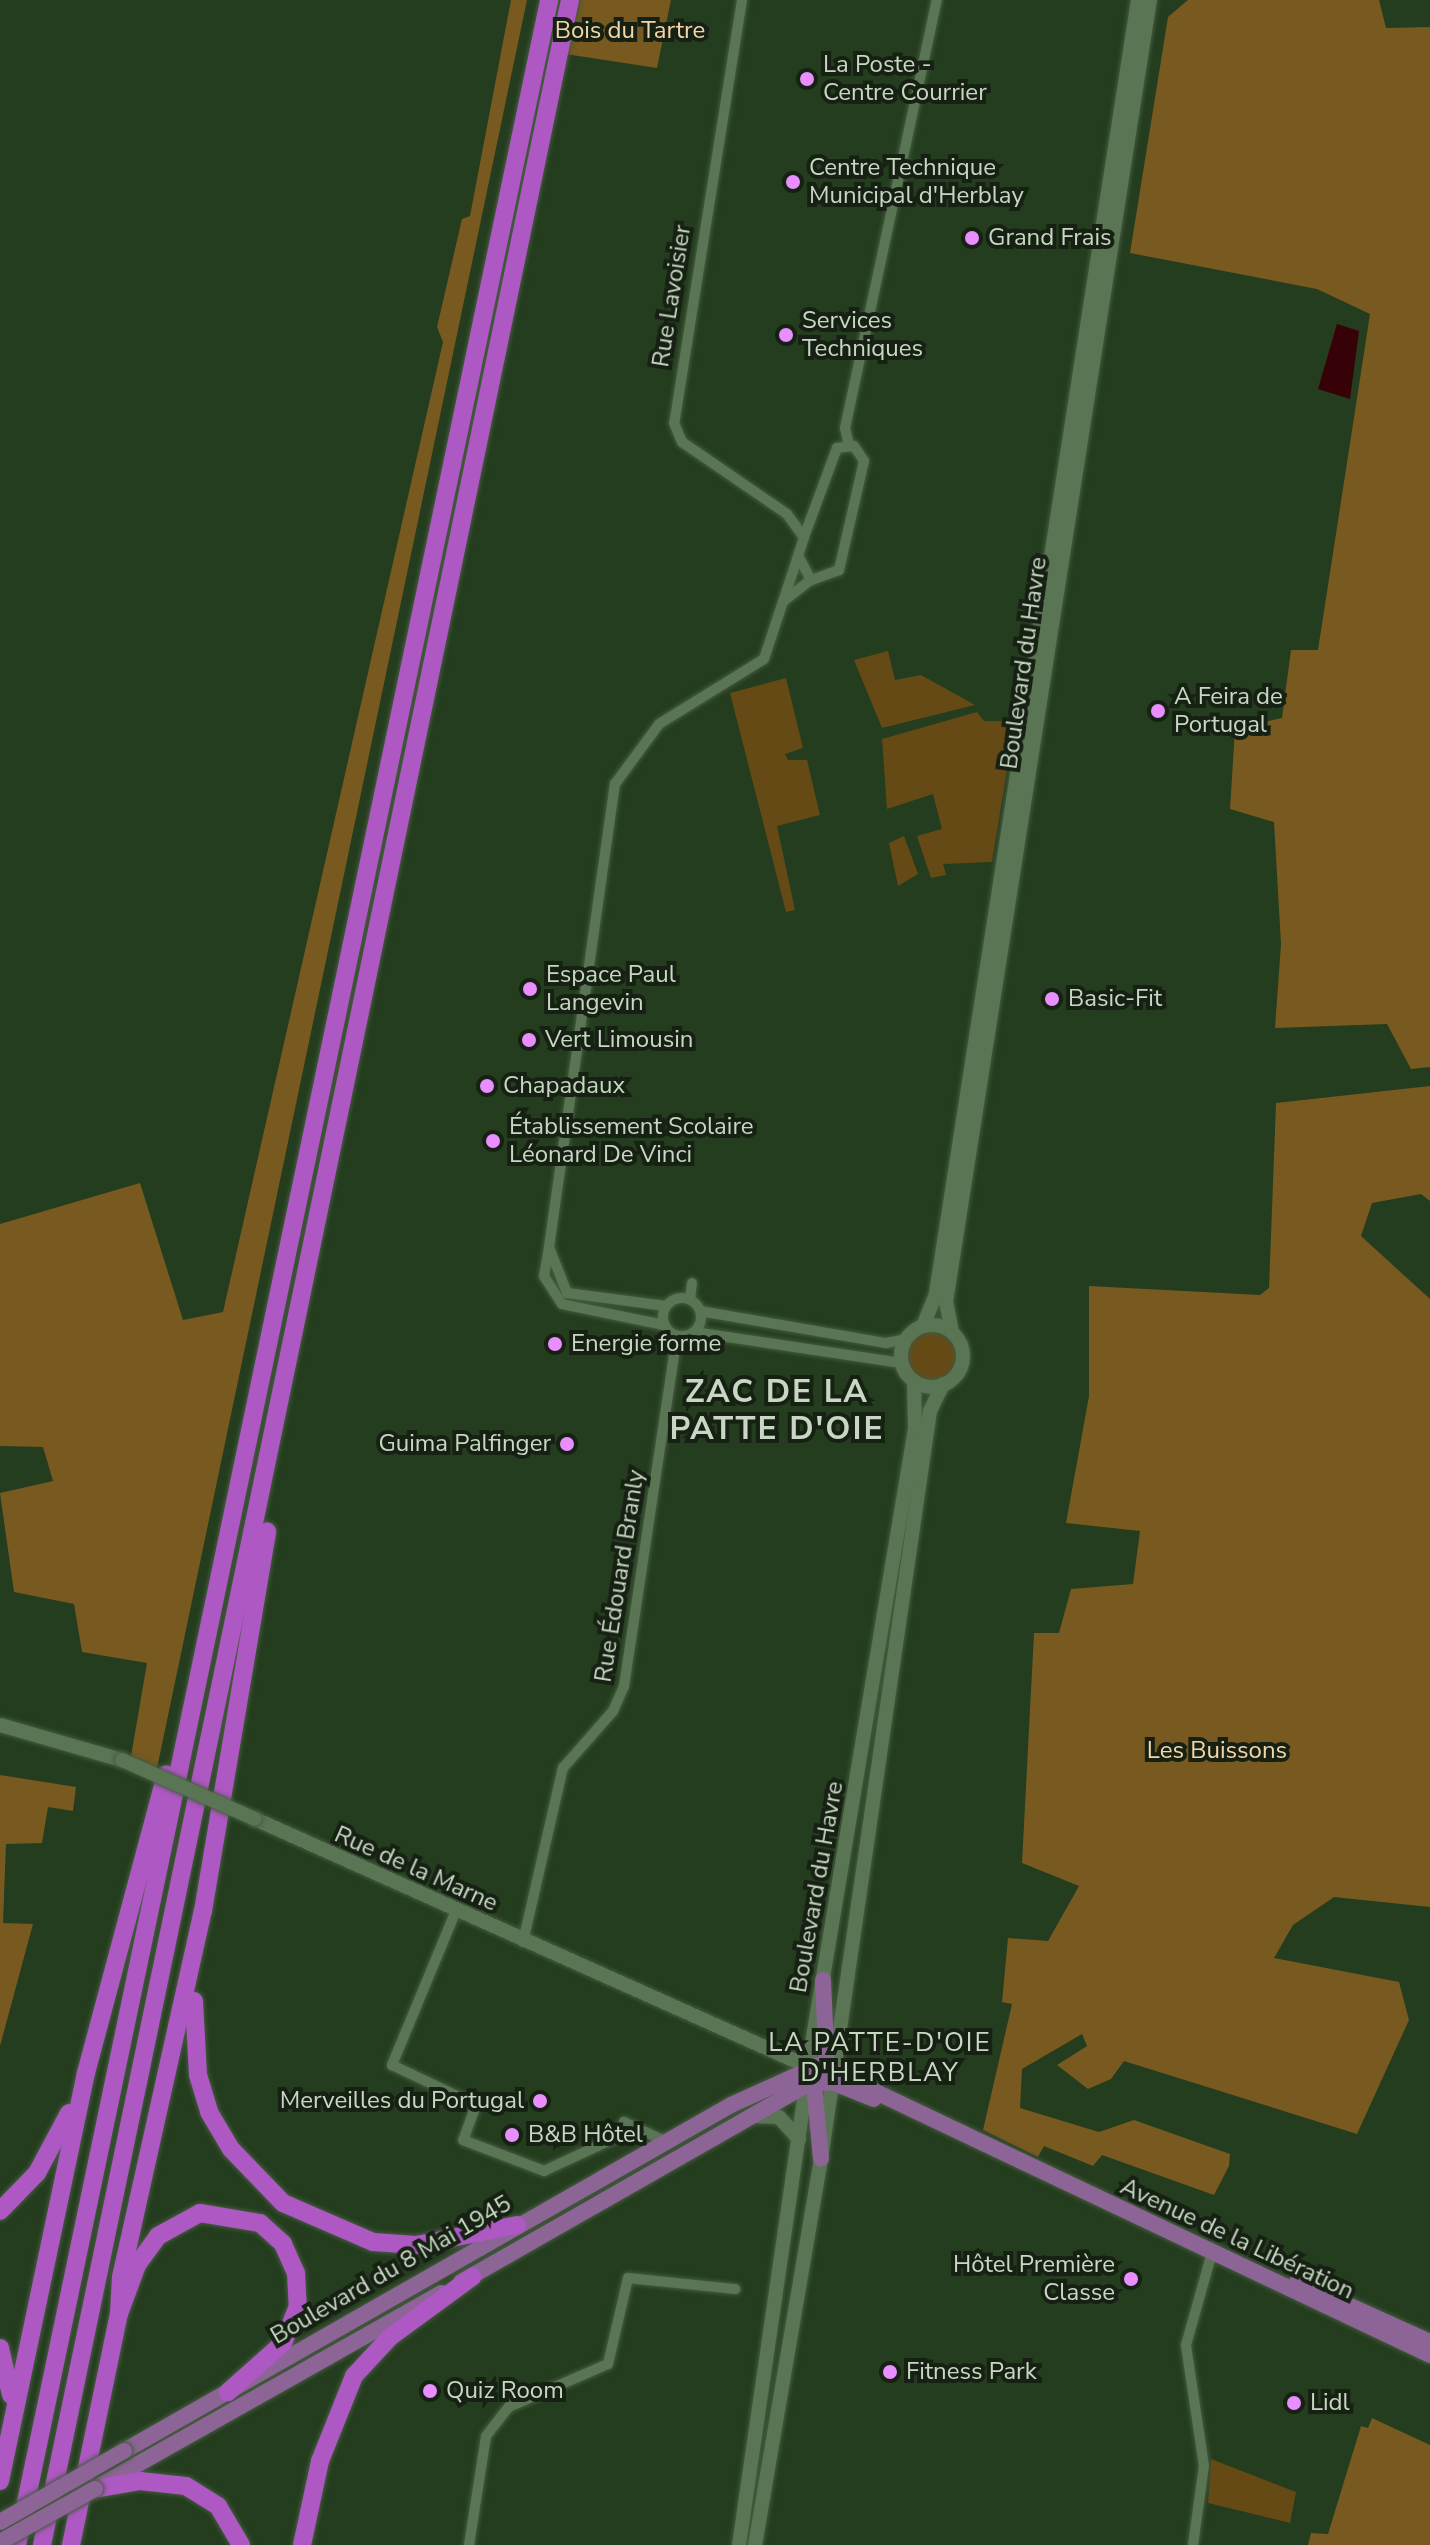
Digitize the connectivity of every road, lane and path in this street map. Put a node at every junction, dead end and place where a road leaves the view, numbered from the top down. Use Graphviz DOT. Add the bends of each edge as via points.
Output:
graph roads {
  1 [pos="549,0"];
  2 [pos="570,0"];
  3 [pos="742,0"];
  4 [pos="937,0"];
  5 [pos="1138,0"];
  6 [pos="1150,0"];
  7 [pos="1161,0"];
  8 [pos="1146,22"];
  9 [pos="849,445"];
  10 [pos="804,537"];
  11 [pos="798,556"];
  12 [pos="811,580"];
  13 [pos="783,601"];
  14 [pos="549,1247"];
  15 [pos="692,1283"];
  16 [pos="690,1299"];
  17 [pos="666,1306"];
  18 [pos="700,1311"];
  19 [pos="664,1325"];
  20 [pos="923,1326"];
  21 [pos="694,1332"];
  22 [pos="952,1332"];
  23 [pos="677,1336"];
  24 [pos="906,1339"];
  25 [pos="902,1363"];
  26 [pos="914,1381"];
  27 [pos="943,1384"];
  28 [pos="267,1477"];
  29 [pos="192,1701"];
  30 [pos="0,1725"];
  31 [pos="203,1911"];
  32 [pos="455,1913"];
  33 [pos="523,1942"];
  34 [pos="823,1980"];
  35 [pos="86,2073"];
  36 [pos="820,2075"];
  37 [pos="749,2116"];
  38 [pos="799,2139"];
  39 [pos="667,2142"];
  40 [pos="821,2159"];
  41 [pos="1025,2163"];
  42 [pos="0,2211"];
  43 [pos="512,2229"];
  44 [pos="517,2251"];
  45 [pos="1211,2256"];
  46 [pos="472,2277"];
  47 [pos="735,2289"];
  48 [pos="119,2314"];
  49 [pos="1430,2342"];
  50 [pos="0,2348"];
  51 [pos="1430,2355"];
  52 [pos="228,2392"];
  53 [pos="11,2419"];
  54 [pos="0,2481"];
  55 [pos="95,2489"];
  56 [pos="0,2522"];
  57 [pos="0,2542"];
  58 [pos="17,2545"];
  59 [pos="42,2545"];
  60 [pos="71,2545"];
  61 [pos="241,2545"];
  62 [pos="302,2545"];
  63 [pos="469,2545"];
  64 [pos="739,2545"];
  65 [pos="755,2545"];
  66 [pos="1193,2545"];
  1 -- 29 [label="highway"];
  2 -- 28 [label="highway"];
  3 -- 10 [label="street, Rue Lavoisier" via="674,423 682,442 787,514"];
  4 -- 9 [label="street" via="845,428"];
  5 -- 20 [label="main road, Boulevard du Havre" via="936,1293"];
  6 -- 8 [label="main road, Boulevard du Havre"];
  7 -- 8 [label="main road"];
  8 -- 22 [label="main road, Boulevard du Havre" via="946,1302"];
  9 -- 10 [label="street" via="837,448 827,468"];
  9 -- 12 [label="street" via="864,461 839,570"];
  10 -- 11 [label="street"];
  11 -- 12 [label="street"];
  11 -- 13 [label="street"];
  12 -- 13 [label="street"];
  13 -- 14 [label="street" via="764,659 659,724 615,784"];
  14 -- 17 [label="street" via="567,1293"];
  14 -- 19 [label="street" via="544,1276 562,1304"];
  15 -- 16 [label="street"];
  16 -- 17 [label="street"];
  16 -- 18 [label="street"];
  17 -- 19 [label="street"];
  18 -- 21 [label="street"];
  18 -- 24 [label="street" via="886,1343"];
  19 -- 23 [label="street"];
  20 -- 22 [label="main road"];
  20 -- 24 [label="main road"];
  21 -- 23 [label="street"];
  21 -- 25 [label="street"];
  22 -- 27 [label="main road, Boulevard du Havre" via="962,1360"];
  23 -- 33 [label="street, Rue Édouard Branly" via="624,1686 613,1711 580,1740 563,1768"];
  24 -- 25 [label="main road"];
  25 -- 26 [label="main road"];
  26 -- 27 [label="main road"];
  26 -- 34 [label="main road, Boulevard du Havre" via="915,1429"];
  27 -- 36 [label="main road, Boulevard du Havre" via="930,1411"];
  28 -- 31 [label="highway" via="273,1488 248,1668"];
  28 -- 59 [label="highway"];
  29 -- 35 [label="highway"];
  29 -- 58 [label="highway"];
  30 -- 32 [label="main road, Rue de la Marne, bridge" via="122,1760"];
  31 -- 43 [label="highway" via="191,2023 198,2075 209,2112 250,2172 322,2225 373,2242 416,2245"];
  31 -- 48 [label="highway" via="121,2277"];
  32 -- 33 [label="main road, Rue de la Marne"];
  32 -- 39 [label="street" via="392,2065 476,2105 463,2140 544,2171 619,2136 624,2122"];
  33 -- 36 [label="main road, Rue de la Marne"];
  34 -- 36 [label="main road"];
  35 -- 42 [label="highway" via="58,2139"];
  35 -- 53 [label="highway"];
  36 -- 37 [label="main road, Boulevard du 8 Mai 1945"];
  36 -- 38 [label="main road, Boulevard du Havre"];
  36 -- 39 [label="main road, Boulevard du 8 Mai 1945"];
  36 -- 40 [label="main road"];
  36 -- 41 [label="main road, Avenue de la Libération"];
  37 -- 38 [label="main road" via="779,2117"];
  37 -- 44 [label="main road, Boulevard du 8 Mai 1945"];
  38 -- 64 [label="main road, Boulevard du Havre"];
  39 -- 43 [label="main road, Boulevard du 8 Mai 1945"];
  40 -- 65 [label="main road"];
  41 -- 45 [label="main road, Avenue de la Libération"];
  41 -- 49 [label="main road, Avenue de la Libération"];
  43 -- 44 [label="main road"];
  43 -- 52 [label="main road, Boulevard du 8 Mai 1945"];
  44 -- 46 [label="main road, Boulevard du 8 Mai 1945"];
  45 -- 51 [label="main road, Avenue de la Libération"];
  45 -- 66 [label="street" via="1186,2345 1204,2466"];
  46 -- 55 [label="main road, Boulevard du 8 Mai 1945"];
  46 -- 62 [label="highway" via="390,2337 354,2376 320,2461"];
  47 -- 63 [label="street" via="628,2278 608,2364 532,2395 493,2424"];
  48 -- 52 [label="highway" via="147,2249 184,2217 231,2212 272,2232 296,2273 295,2322 275,2353"];
  48 -- 60 [label="highway"];
  50 -- 53 [label="highway"];
  52 -- 56 [label="main road, Boulevard du 8 Mai 1945, bridge"];
  53 -- 54 [label="highway"];
  55 -- 57 [label="main road, Boulevard du 8 Mai 1945, bridge"];
  55 -- 61 [label="highway" via="140,2481 186,2486 218,2506"];
}
